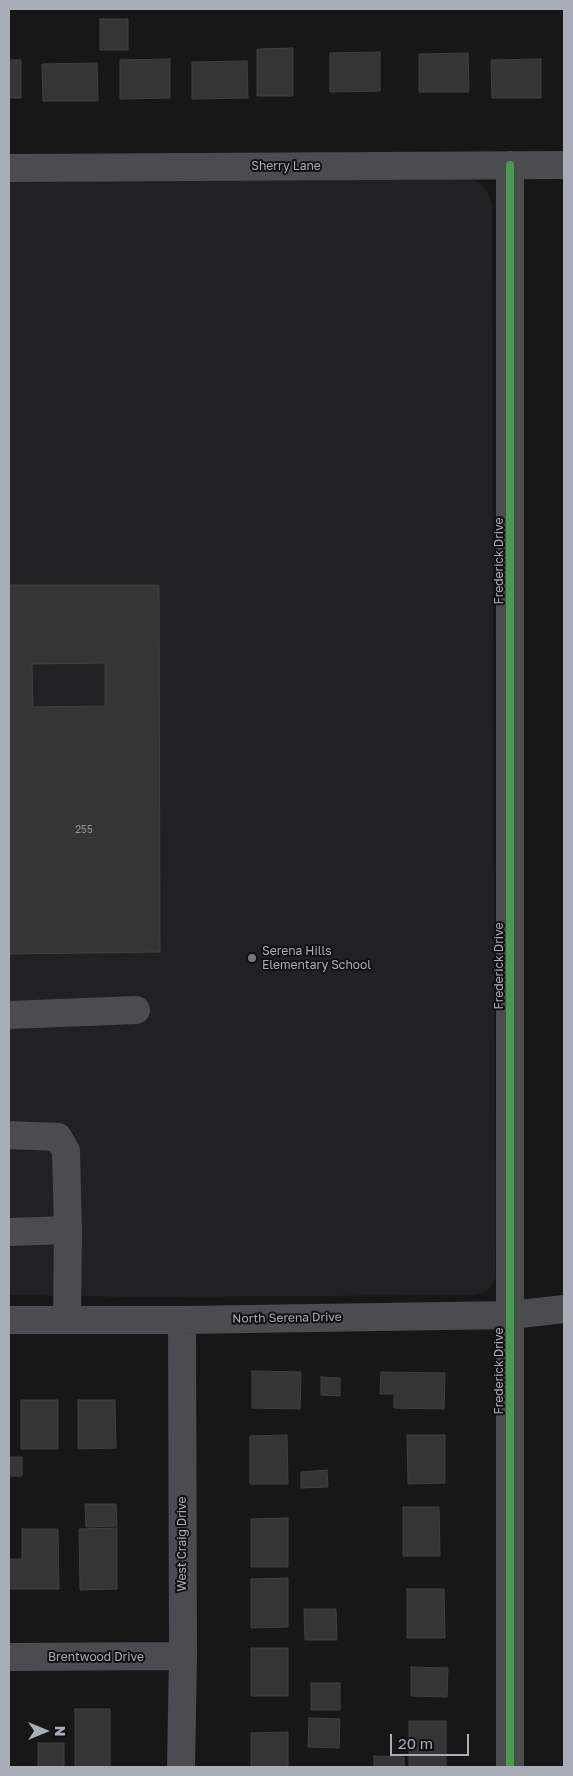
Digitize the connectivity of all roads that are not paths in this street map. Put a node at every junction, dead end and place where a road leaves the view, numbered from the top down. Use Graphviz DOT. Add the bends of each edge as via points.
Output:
graph roads {
  1 [pos="510,164"];
  2 [pos="564,164"];
  3 [pos="9,168"];
  4 [pos="136,1010"];
  5 [pos="9,1015"];
  6 [pos="9,1135"];
  7 [pos="68,1230"];
  8 [pos="9,1232"];
  9 [pos="564,1309"];
  10 [pos="511,1315"];
  11 [pos="9,1320"];
  12 [pos="67,1320"];
  13 [pos="182,1320"];
  14 [pos="183,1656"];
  15 [pos="9,1657"];
  16 [pos="181,1767"];
  17 [pos="510,1767"];
  1 -- 2 [label="street, Sherry Lane"];
  1 -- 3 [label="street, Sherry Lane"];
  1 -- 10 [label="street, Frederick Drive"];
  4 -- 5 [label="street"];
  6 -- 7 [label="street" via="58,1137 66,1151"];
  7 -- 8 [label="street"];
  7 -- 12 [label="street"];
  9 -- 10 [label="street, North Serena Drive"];
  10 -- 13 [label="street, North Serena Drive"];
  10 -- 17 [label="street, Frederick Drive"];
  11 -- 12 [label="street, North Serena Drive"];
  12 -- 13 [label="street, North Serena Drive"];
  13 -- 14 [label="street, West Craig Drive"];
  14 -- 15 [label="street, Brentwood Drive"];
  14 -- 16 [label="street, West Craig Drive"];
}
